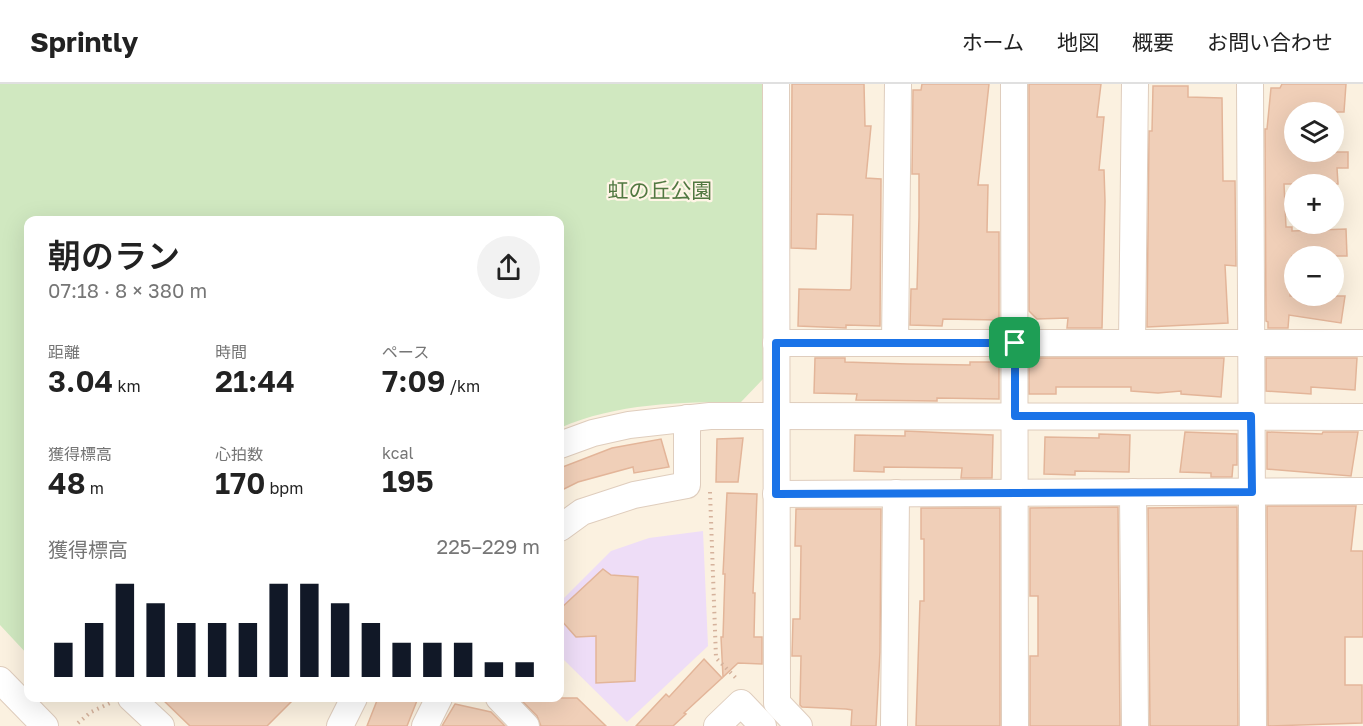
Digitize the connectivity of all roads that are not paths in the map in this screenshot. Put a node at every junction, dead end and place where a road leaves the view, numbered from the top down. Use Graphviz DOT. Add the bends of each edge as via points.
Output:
graph roads {
  1 [pos="776,84"];
  2 [pos="898,84"];
  3 [pos="1014,84"];
  4 [pos="1135,84"];
  5 [pos="1250,84"];
  6 [pos="776,343"];
  7 [pos="894,343"];
  8 [pos="1015,343"];
  9 [pos="1132,343"];
  10 [pos="1251,343"];
  11 [pos="1363,343"];
  12 [pos="776,416"];
  13 [pos="1015,416"];
  14 [pos="1251,416"];
  15 [pos="1363,417"];
  16 [pos="687,418"];
  17 [pos="564,444"];
  18 [pos="1363,491"];
  19 [pos="1133,492"];
  20 [pos="1252,492"];
  21 [pos="896,493"];
  22 [pos="1014,493"];
  23 [pos="776,494"];
  24 [pos="564,525"];
  25 [pos="0,680"];
  26 [pos="125,702"];
  27 [pos="352,702"];
  28 [pos="437,702"];
  29 [pos="503,702"];
  30 [pos="45,726"];
  31 [pos="161,726"];
  32 [pos="340,726"];
  33 [pos="425,726"];
  34 [pos="526,726"];
  35 [pos="717,726"];
  36 [pos="763,726"];
  37 [pos="799,726"];
  38 [pos="894,726"];
  39 [pos="1015,726"];
  40 [pos="1135,726"];
  41 [pos="1253,726"];
  1 -- 6 [label="street"];
  2 -- 7 [label="street"];
  3 -- 8 [label="street"];
  4 -- 9 [label="street"];
  5 -- 10 [label="street"];
  6 -- 7 [label="street"];
  6 -- 12 [label="street"];
  7 -- 8 [label="street"];
  8 -- 9 [label="street"];
  8 -- 13 [label="street"];
  9 -- 10 [label="street"];
  10 -- 11 [label="street"];
  10 -- 14 [label="street"];
  12 -- 13 [label="street"];
  12 -- 16 [label="street"];
  12 -- 23 [label="street"];
  13 -- 14 [label="street"];
  13 -- 22 [label="street"];
  14 -- 15 [label="street"];
  14 -- 20 [label="street"];
  16 -- 17 [label="street" via="629,425"];
  16 -- 24 [label="street" via="687,485 634,495 582,512"];
  18 -- 20 [label="street"];
  19 -- 20 [label="street"];
  19 -- 22 [label="street"];
  19 -- 40 [label="street"];
  20 -- 41 [label="street"];
  21 -- 22 [label="street"];
  21 -- 23 [label="street"];
  21 -- 38 [label="street"];
  22 -- 39 [label="street"];
  23 -- 37 [label="street" via="777,703"];
  25 -- 30 [label="street"];
  26 -- 31 [label="street"];
  27 -- 32 [label="street"];
  28 -- 33 [label="street"];
  29 -- 34 [label="street"];
  35 -- 36 [label="street" via="741,703"];
}
